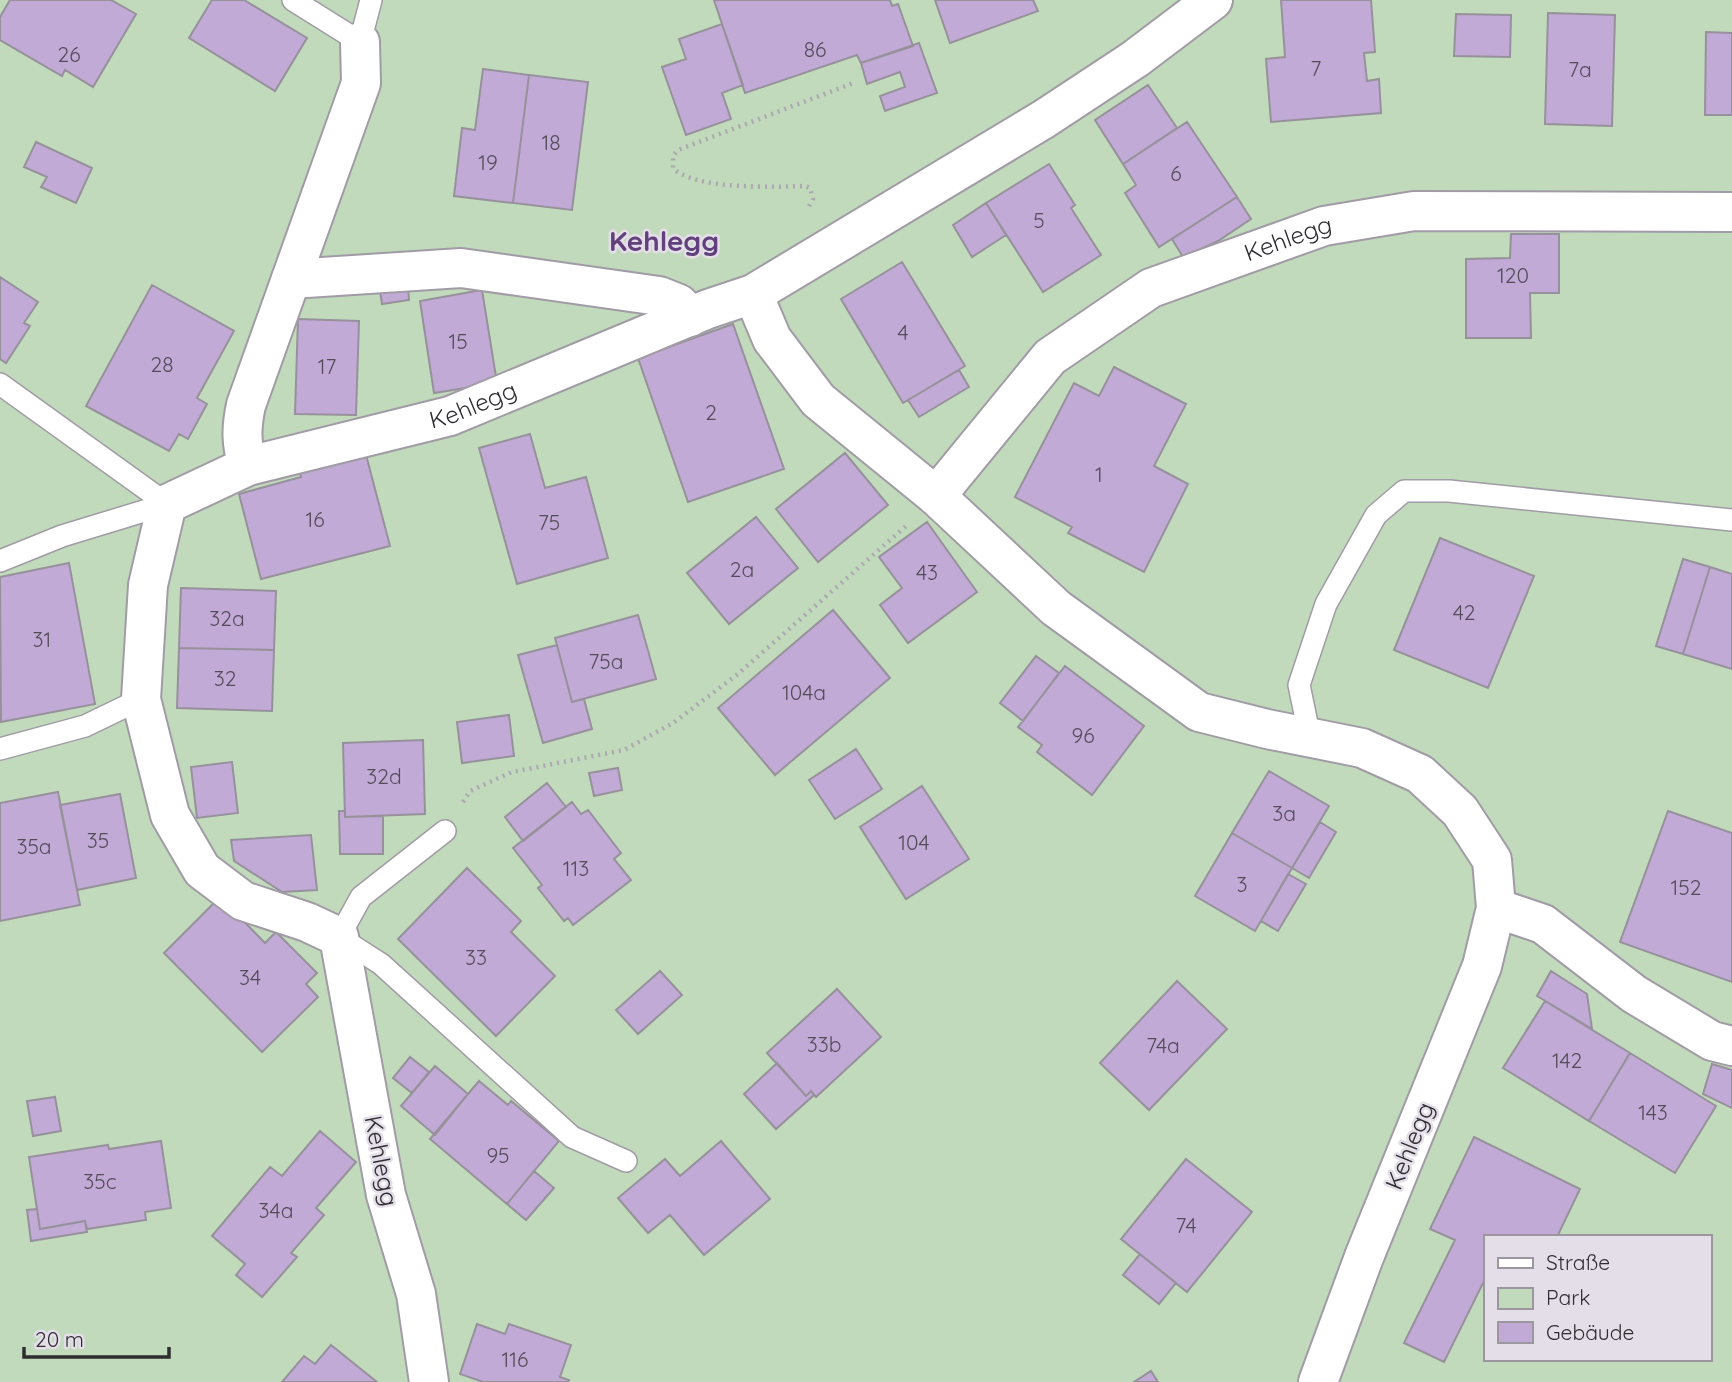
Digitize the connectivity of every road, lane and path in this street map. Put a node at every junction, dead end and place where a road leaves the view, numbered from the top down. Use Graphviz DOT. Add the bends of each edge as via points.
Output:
graph roads {
  1 [pos="293,0"];
  2 [pos="370,0"];
  3 [pos="1212,0"];
  4 [pos="360,42"];
  5 [pos="856,82"];
  6 [pos="1732,212"];
  7 [pos="800,213"];
  8 [pos="291,279"];
  9 [pos="753,294"];
  10 [pos="690,317"];
  11 [pos="0,384"];
  12 [pos="248,466"];
  13 [pos="936,496"];
  14 [pos="167,504"];
  15 [pos="1732,520"];
  16 [pos="0,561"];
  17 [pos="141,699"];
  18 [pos="1310,738"];
  19 [pos="0,749"];
  20 [pos="445,831"];
  21 [pos="1496,908"];
  22 [pos="340,937"];
  23 [pos="1732,1046"];
  24 [pos="626,1161"];
  25 [pos="429,1382"];
  26 [pos="1318,1382"];
  1 -- 4 [label="lane"];
  2 -- 4 [label="lane"];
  3 -- 9 [label="street, Kehlegg" via="1135,59 1044,119"];
  4 -- 8 [label="street" via="361,83"];
  5 -- 7 [label="path" via="678,150 673,156 676,172 692,178 760,188 810,188 813,199"];
  6 -- 13 [label="street, Kehlegg" via="1414,211 1324,226 1151,288 1051,357"];
  8 -- 10 [label="street" via="461,268 659,296 679,303"];
  8 -- 12 [label="street" via="246,405 242,446"];
  9 -- 10 [label="street, Kehlegg"];
  9 -- 13 [label="street, Kehlegg" via="772,339 818,400"];
  10 -- 12 [label="street, Kehlegg" via="450,416"];
  11 -- 14 [label="lane"];
  12 -- 14 [label="street, Kehlegg"];
  13 -- 18 [label="street, Kehlegg" via="1056,608 1199,712"];
  13 -- 20 [label="path" via="738,674 673,723 624,750 512,772 470,791"];
  14 -- 16 [label="lane, Kehlegg" via="62,536"];
  14 -- 17 [label="street" via="148,585"];
  15 -- 18 [label="lane" via="1449,491 1404,491 1376,515 1326,604 1299,685"];
  17 -- 19 [label="lane" via="85,726"];
  17 -- 22 [label="street" via="170,815 202,870 243,901"];
  18 -- 21 [label="street, Kehlegg" via="1362,748 1430,783 1460,811 1492,860"];
  20 -- 22 [label="lane" via="361,897"];
  21 -- 23 [label="street" via="1543,924 1634,994 1712,1041"];
  21 -- 26 [label="street, Kehlegg" via="1482,966"];
  22 -- 24 [label="lane" via="381,964 572,1137"];
  22 -- 25 [label="street, Kehlegg" via="386,1195 416,1294"];
}
